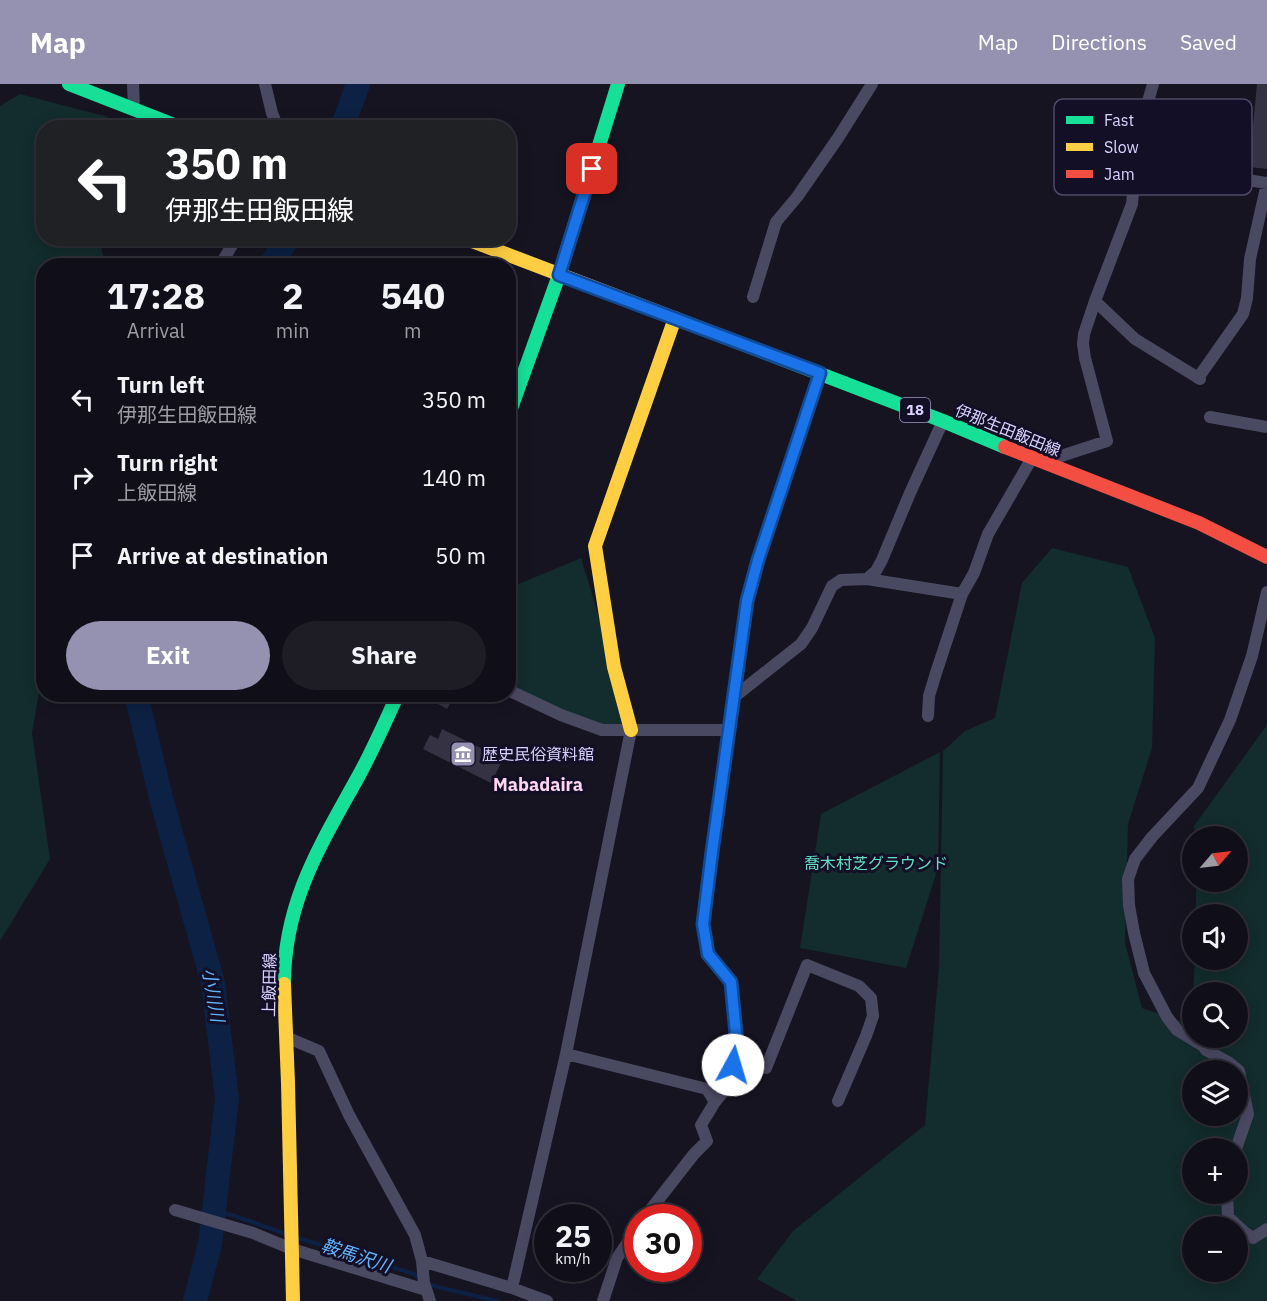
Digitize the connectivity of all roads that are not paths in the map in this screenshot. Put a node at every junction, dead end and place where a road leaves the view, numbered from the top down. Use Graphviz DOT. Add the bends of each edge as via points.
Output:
graph roads {
  1 [pos="69,84"];
  2 [pos="133,84"];
  3 [pos="265,84"];
  4 [pos="618,84"];
  5 [pos="872,84"];
  6 [pos="1153,84"];
  7 [pos="1149,99"];
  8 [pos="134,108"];
  9 [pos="163,120"];
  10 [pos="275,120"];
  11 [pos="1252,181"];
  12 [pos="1267,183"];
  13 [pos="1133,195"];
  14 [pos="485,246"];
  15 [pos="515,258"];
  16 [pos="516,258"];
  17 [pos="559,275"];
  18 [pos="753,297"];
  19 [pos="1095,301"];
  20 [pos="675,318"];
  21 [pos="820,373"];
  22 [pos="516,395"];
  23 [pos="1210,417"];
  24 [pos="943,421"];
  25 [pos="1267,427"];
  26 [pos="1032,458"];
  27 [pos="1267,557"];
  28 [pos="867,579"];
  29 [pos="1267,592"];
  30 [pos="962,594"];
  31 [pos="516,694"];
  32 [pos="734,697"];
  33 [pos="394,702"];
  34 [pos="928,716"];
  35 [pos="631,730"];
  36 [pos="730,730"];
  37 [pos="286,1037"];
  38 [pos="566,1054"];
  39 [pos="766,1068"];
  40 [pos="838,1101"];
  41 [pos="715,1102"];
  42 [pos="1240,1138"];
  43 [pos="655,1204"];
  44 [pos="1227,1204"];
  45 [pos="179,1211"];
  46 [pos="1267,1229"];
  47 [pos="292,1246"];
  48 [pos="624,1248"];
  49 [pos="422,1261"];
  50 [pos="512,1288"];
  51 [pos="428,1296"];
  52 [pos="293,1301"];
  53 [pos="547,1301"];
  54 [pos="603,1301"];
  1 -- 8 [label="main road"];
  2 -- 8 [label="street"];
  3 -- 10 [label="street"];
  4 -- 17 [label="main road"];
  5 -- 18 [label="street" via="832,147 776,222"];
  6 -- 7 [label="street"];
  8 -- 9 [label="main road"];
  11 -- 12 [label="street"];
  12 -- 19 [label="street" via="1250,259 1243,314 1199,379 1135,339"];
  13 -- 19 [label="street"];
  14 -- 15 [label="main road, 伊那生田飯田線 / 18"];
  16 -- 17 [label="main road, 伊那生田飯田線 / 18"];
  17 -- 20 [label="main road, 伊那生田飯田線 / 18"];
  17 -- 22 [label="main road"];
  19 -- 26 [label="street" via="1083,344 1107,441 1055,458"];
  20 -- 21 [label="main road, 伊那生田飯田線 / 18"];
  20 -- 35 [label="main road" via="595,546 614,667"];
  21 -- 24 [label="main road, 伊那生田飯田線 / 18"];
  21 -- 32 [label="street" via="747,601"];
  23 -- 25 [label="street"];
  24 -- 26 [label="main road, 伊那生田飯田線 / 18"];
  24 -- 28 [label="street" via="882,560"];
  26 -- 27 [label="main road, 伊那生田飯田線 / 18" via="1199,523"];
  26 -- 30 [label="street" via="988,534"];
  28 -- 30 [label="street"];
  28 -- 32 [label="street" via="841,580 832,586 801,644"];
  29 -- 42 [label="street" via="1252,656 1197,789 1135,859 1128,879 1129,905 1144,973 1167,1017 1177,1030 1239,1071 1248,1114"];
  30 -- 34 [label="street" via="929,696"];
  31 -- 35 [label="street" via="603,730"];
  32 -- 36 [label="street"];
  33 -- 37 [label="main road, 上飯田線" via="299,893 284,956"];
  35 -- 36 [label="street"];
  35 -- 38 [label="street"];
  36 -- 41 [label="street" via="703,924 708,954 731,982 737,1044 729,1085"];
  37 -- 47 [label="main road, 上飯田線"];
  37 -- 49 [label="street" via="319,1051 348,1115 415,1235"];
  38 -- 41 [label="street" via="707,1089"];
  38 -- 50 [label="street"];
  39 -- 40 [label="street" via="807,965 859,986 871,998 873,1016"];
  41 -- 43 [label="street" via="701,1125 707,1141"];
  44 -- 46 [label="street" via="1228,1217 1253,1238"];
  45 -- 47 [label="street"];
  47 -- 51 [label="street"];
  47 -- 52 [label="main road, 上飯田線"];
  48 -- 54 [label="street"];
  49 -- 50 [label="street"];
  49 -- 51 [label="street"];
  50 -- 53 [label="street"];
}
